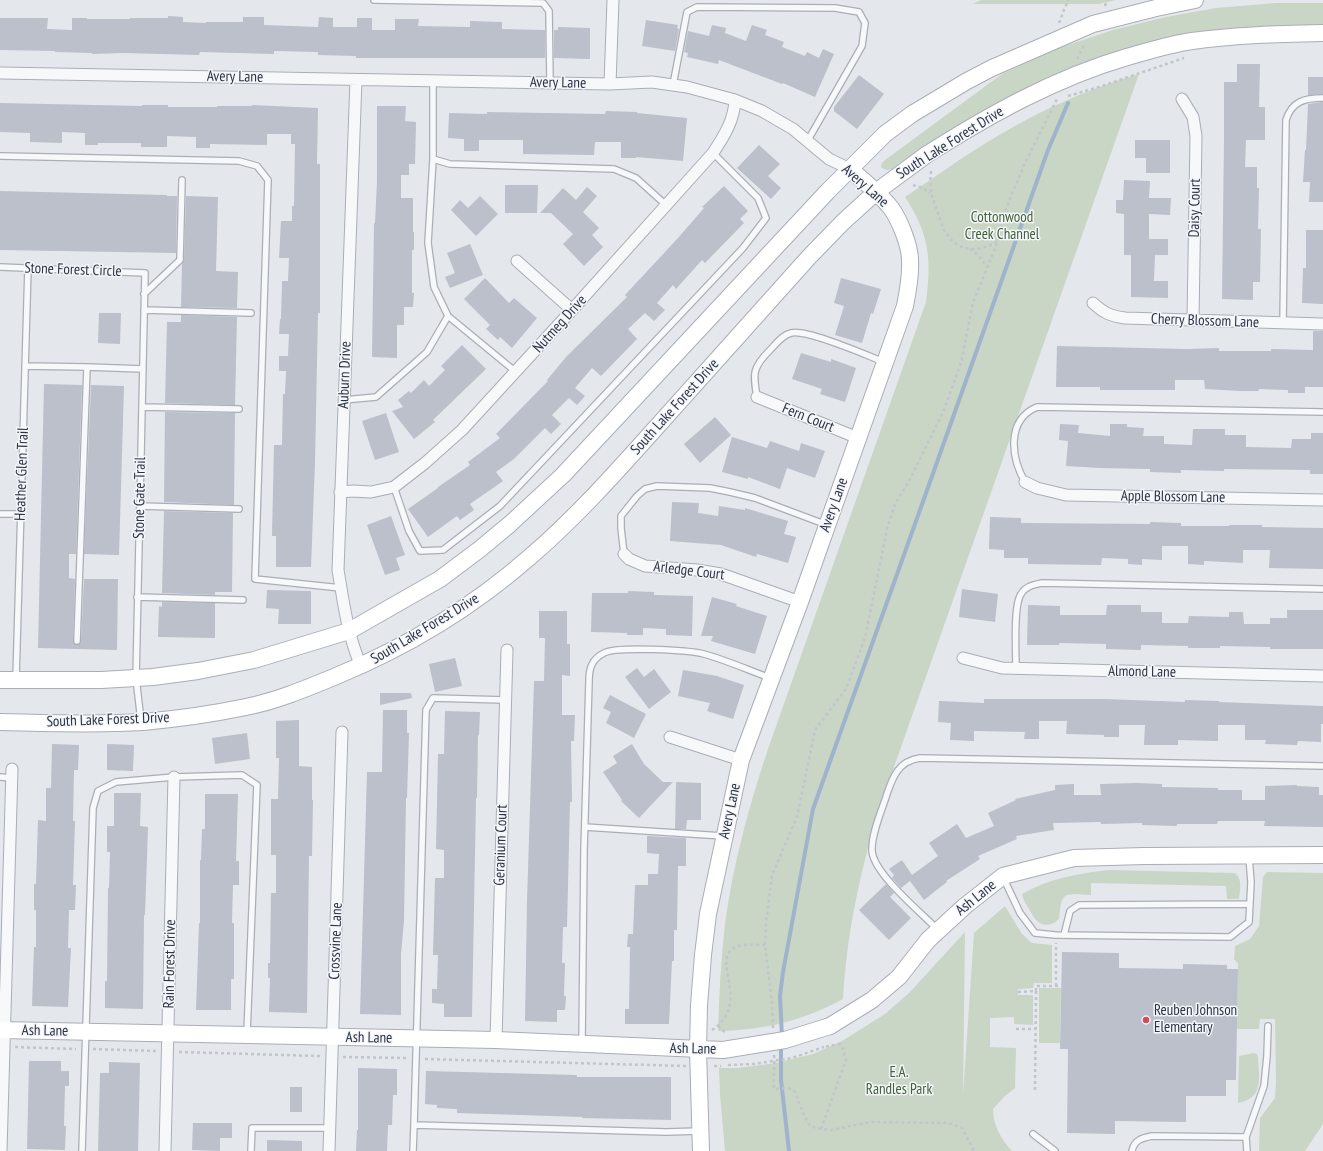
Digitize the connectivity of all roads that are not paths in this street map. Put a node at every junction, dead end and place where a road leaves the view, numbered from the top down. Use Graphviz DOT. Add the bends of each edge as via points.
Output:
graph roads {
  1 [pos="374,0"];
  2 [pos="613,0"];
  3 [pos="1195,0"];
  4 [pos="1323,34"];
  5 [pos="0,73"];
  6 [pos="356,80"];
  7 [pos="433,81"];
  8 [pos="550,83"];
  9 [pos="610,84"];
  10 [pos="673,85"];
  11 [pos="1323,98"];
  12 [pos="1182,99"];
  13 [pos="735,100"];
  14 [pos="808,140"];
  15 [pos="713,153"];
  16 [pos="0,156"];
  17 [pos="433,159"];
  18 [pos="850,169"];
  19 [pos="182,180"];
  20 [pos="876,192"];
  21 [pos="666,205"];
  22 [pos="517,260"];
  23 [pos="0,267"];
  24 [pos="28,268"];
  25 [pos="145,273"];
  26 [pos="144,294"];
  27 [pos="1092,303"];
  28 [pos="144,310"];
  29 [pos="572,310"];
  30 [pos="250,313"];
  31 [pos="448,316"];
  32 [pos="1193,320"];
  33 [pos="1283,323"];
  34 [pos="1323,324"];
  35 [pos="884,362"];
  36 [pos="25,366"];
  37 [pos="87,367"];
  38 [pos="143,369"];
  39 [pos="516,372"];
  40 [pos="757,397"];
  41 [pos="344,400"];
  42 [pos="142,407"];
  43 [pos="239,409"];
  44 [pos="1323,412"];
  45 [pos="858,438"];
  46 [pos="1025,482"];
  47 [pos="394,487"];
  48 [pos="340,492"];
  49 [pos="1323,500"];
  50 [pos="140,506"];
  51 [pos="239,509"];
  52 [pos="0,514"];
  53 [pos="21,514"];
  54 [pos="827,525"];
  55 [pos="624,554"];
  56 [pos="341,588"];
  57 [pos="1323,589"];
  58 [pos="137,597"];
  59 [pos="243,600"];
  60 [pos="800,602"];
  61 [pos="349,631"];
  62 [pos="77,641"];
  63 [pos="507,650"];
  64 [pos="963,658"];
  65 [pos="361,666"];
  66 [pos="1016,668"];
  67 [pos="1323,676"];
  68 [pos="136,678"];
  69 [pos="772,679"];
  70 [pos="8,680"];
  71 [pos="505,700"];
  72 [pos="0,722"];
  73 [pos="141,722"];
  74 [pos="342,732"];
  75 [pos="670,737"];
  76 [pos="741,760"];
  77 [pos="1323,766"];
  78 [pos="12,774"];
  79 [pos="0,777"];
  80 [pos="174,777"];
  81 [pos="585,827"];
  82 [pos="725,836"];
  83 [pos="1323,855"];
  84 [pos="1249,856"];
  85 [pos="1003,876"];
  86 [pos="1250,904"];
  87 [pos="939,930"];
  88 [pos="1064,935"];
  89 [pos="1268,1026"];
  90 [pos="2,1030"];
  91 [pos="86,1032"];
  92 [pos="168,1034"];
  93 [pos="247,1036"];
  94 [pos="333,1037"];
  95 [pos="416,1039"];
  96 [pos="496,1040"];
  97 [pos="582,1045"];
  98 [pos="698,1050"];
  99 [pos="414,1125"];
  100 [pos="330,1128"];
  101 [pos="700,1131"];
  102 [pos="1033,1134"];
  103 [pos="1246,1136"];
  104 [pos="0,1151"];
  105 [pos="82,1151"];
  106 [pos="165,1151"];
  107 [pos="251,1151"];
  108 [pos="329,1151"];
  109 [pos="413,1151"];
  110 [pos="701,1151"];
  111 [pos="1055,1151"];
  112 [pos="1132,1151"];
  113 [pos="1247,1151"];
  1 -- 8 [label="lane" via="543,3 549,11"];
  2 -- 9 [label="street"];
  3 -- 18 [label="main road, bridge" via="1093,24 992,68 912,114 885,134"];
  4 -- 20 [label="main road, South Lake Forest Drive, bridge" via="1242,36 1191,41 1081,72 987,118 926,154"];
  5 -- 6 [label="street, Avery Lane"];
  6 -- 7 [label="street, Avery Lane"];
  6 -- 41 [label="street, Auburn Drive"];
  7 -- 8 [label="street, Avery Lane"];
  7 -- 17 [label="lane"];
  8 -- 9 [label="street, Avery Lane"];
  9 -- 10 [label="street, Avery Lane" via="652,82"];
  10 -- 13 [label="street, Avery Lane"];
  10 -- 14 [label="lane" via="687,12 697,7 835,8 859,12 865,23 862,46"];
  11 -- 33 [label="lane" via="1300,102 1291,109 1286,120"];
  12 -- 32 [label="street, Daisy Court" via="1193,117 1196,136"];
  13 -- 14 [label="street, Avery Lane" via="762,111"];
  13 -- 15 [label="street, Nutmeg Drive" via="727,132"];
  14 -- 18 [label="street, Avery Lane" via="829,158"];
  15 -- 21 [label="street, Nutmeg Drive"];
  15 -- 47 [label="lane" via="758,198 766,218 743,248 500,506 443,550 420,551 409,532"];
  16 -- 56 [label="lane" via="239,161 257,166 268,180 255,579"];
  17 -- 21 [label="lane" via="450,164 614,169 636,178"];
  17 -- 31 [label="lane" via="428,243 434,287"];
  18 -- 20 [label="main road, Avery Lane"];
  18 -- 61 [label="main road" via="536,502 480,549 440,578"];
  19 -- 26 [label="lane" via="180,260"];
  20 -- 35 [label="main road, Avery Lane" via="891,209 907,241 910,259 910,278 905,306"];
  20 -- 65 [label="main road, South Lake Forest Drive" via="809,256 600,490 552,537 472,602 391,652"];
  21 -- 29 [label="street, Nutmeg Drive"];
  22 -- 29 [label="street"];
  23 -- 24 [label="lane, Stone Forest Circle"];
  24 -- 25 [label="lane, Stone Forest Circle"];
  24 -- 36 [label="lane, Heather Glen Trail"];
  25 -- 26 [label="lane, Stone Gate Trail"];
  26 -- 28 [label="lane, Stone Gate Trail"];
  27 -- 32 [label="street, Cherry Blossom Lane" via="1102,312 1112,316"];
  28 -- 30 [label="lane"];
  28 -- 38 [label="lane, Stone Gate Trail"];
  29 -- 39 [label="street, Nutmeg Drive"];
  31 -- 39 [label="lane"];
  31 -- 41 [label="lane" via="427,352 376,397"];
  32 -- 33 [label="street, Cherry Blossom Lane"];
  33 -- 34 [label="street, Cherry Blossom Lane"];
  35 -- 40 [label="lane" via="810,335 791,333 781,338 757,365"];
  35 -- 45 [label="main road, Avery Lane"];
  36 -- 37 [label="lane"];
  36 -- 53 [label="lane, Heather Glen Trail"];
  37 -- 38 [label="lane"];
  37 -- 62 [label="lane"];
  38 -- 42 [label="lane, Stone Gate Trail"];
  39 -- 47 [label="street, Nutmeg Drive" via="462,430"];
  40 -- 45 [label="street, Fern Court"];
  41 -- 48 [label="street, Auburn Drive"];
  42 -- 43 [label="lane"];
  42 -- 50 [label="lane, Stone Gate Trail"];
  44 -- 46 [label="lane" via="1037,407 1021,419 1015,435 1014,456"];
  45 -- 54 [label="main road, Avery Lane"];
  46 -- 49 [label="street, Apple Blossom Lane" via="1037,488 1066,495"];
  47 -- 48 [label="street, Nutmeg Drive" via="371,492"];
  48 -- 56 [label="street, Auburn Drive" via="338,570"];
  50 -- 51 [label="lane"];
  50 -- 58 [label="lane, Stone Gate Trail"];
  52 -- 53 [label="lane"];
  53 -- 70 [label="lane, Heather Glen Trail"];
  54 -- 55 [label="lane" via="754,498 730,492 710,488 657,486 645,489 622,516"];
  54 -- 60 [label="main road, Avery Lane"];
  55 -- 60 [label="street, Arledge Court" via="644,566 721,574"];
  56 -- 61 [label="street, Auburn Drive"];
  57 -- 66 [label="lane" via="1042,583 1031,585 1018,601"];
  58 -- 59 [label="lane"];
  58 -- 68 [label="lane, Stone Gate Trail"];
  60 -- 69 [label="main road, Avery Lane"];
  61 -- 65 [label="street, Auburn Drive"];
  61 -- 68 [label="main road" via="254,660 198,671"];
  63 -- 71 [label="street, Geranium Court"];
  64 -- 66 [label="street, Almond Lane" via="1002,668"];
  65 -- 73 [label="main road, South Lake Forest Drive" via="273,700 224,711"];
  66 -- 67 [label="street, Almond Lane"];
  68 -- 70 [label="main road"];
  68 -- 73 [label="lane, Stone Gate Trail"];
  69 -- 76 [label="main road, Avery Lane"];
  69 -- 81 [label="lane" via="704,654 690,652 619,649 600,655 591,666 589,674"];
  71 -- 95 [label="lane" via="433,698 426,710"];
  71 -- 96 [label="street, Geranium Court"];
  72 -- 73 [label="main road, South Lake Forest Drive"];
  74 -- 94 [label="street, Crossvine Lane"];
  75 -- 76 [label="street"];
  76 -- 82 [label="main road, Avery Lane"];
  77 -- 87 [label="lane" via="920,758 910,760 900,767 891,783 873,838 872,854 878,868"];
  78 -- 79 [label="lane"];
  78 -- 90 [label="street"];
  80 -- 91 [label="lane" via="116,782 98,790 93,808"];
  80 -- 92 [label="street, Rain Forest Drive"];
  80 -- 93 [label="lane" via="242,775 257,785"];
  81 -- 82 [label="lane"];
  81 -- 97 [label="lane"];
  82 -- 98 [label="main road, Avery Lane" via="702,955"];
  83 -- 84 [label="main road, Ash Lane"];
  84 -- 85 [label="main road, Ash Lane" via="1074,858"];
  84 -- 86 [label="lane"];
  85 -- 87 [label="main road, Ash Lane"];
  85 -- 88 [label="lane" via="1020,912 1035,932"];
  86 -- 88 [label="lane" via="1079,905 1070,911"];
  86 -- 88 [label="lane" via="1248,922 1230,937"];
  87 -- 98 [label="main road, Ash Lane, bridge" via="899,977 872,1000 830,1026 785,1040 723,1050"];
  89 -- 103 [label="lane" via="1264,1086"];
  90 -- 91 [label="main road, Ash Lane"];
  90 -- 104 [label="street" via="4,1047"];
  91 -- 92 [label="main road, Ash Lane"];
  91 -- 105 [label="lane"];
  92 -- 93 [label="main road, Ash Lane"];
  92 -- 106 [label="street, Rain Forest Drive"];
  93 -- 94 [label="main road, Ash Lane"];
  94 -- 95 [label="main road, Ash Lane"];
  94 -- 100 [label="street, Crossvine Lane"];
  95 -- 96 [label="main road, Ash Lane"];
  95 -- 99 [label="lane"];
  96 -- 97 [label="main road, Ash Lane"];
  97 -- 98 [label="main road, Ash Lane"];
  98 -- 101 [label="main road, Avery Lane" via="706,1066"];
  99 -- 101 [label="lane"];
  99 -- 109 [label="lane"];
  100 -- 107 [label="lane" via="252,1128"];
  100 -- 108 [label="street, Crossvine Lane"];
  101 -- 110 [label="main road, Avery Lane"];
  102 -- 111 [label="lane"];
  103 -- 112 [label="lane" via="1152,1136 1139,1139"];
  103 -- 113 [label="lane"];
}
